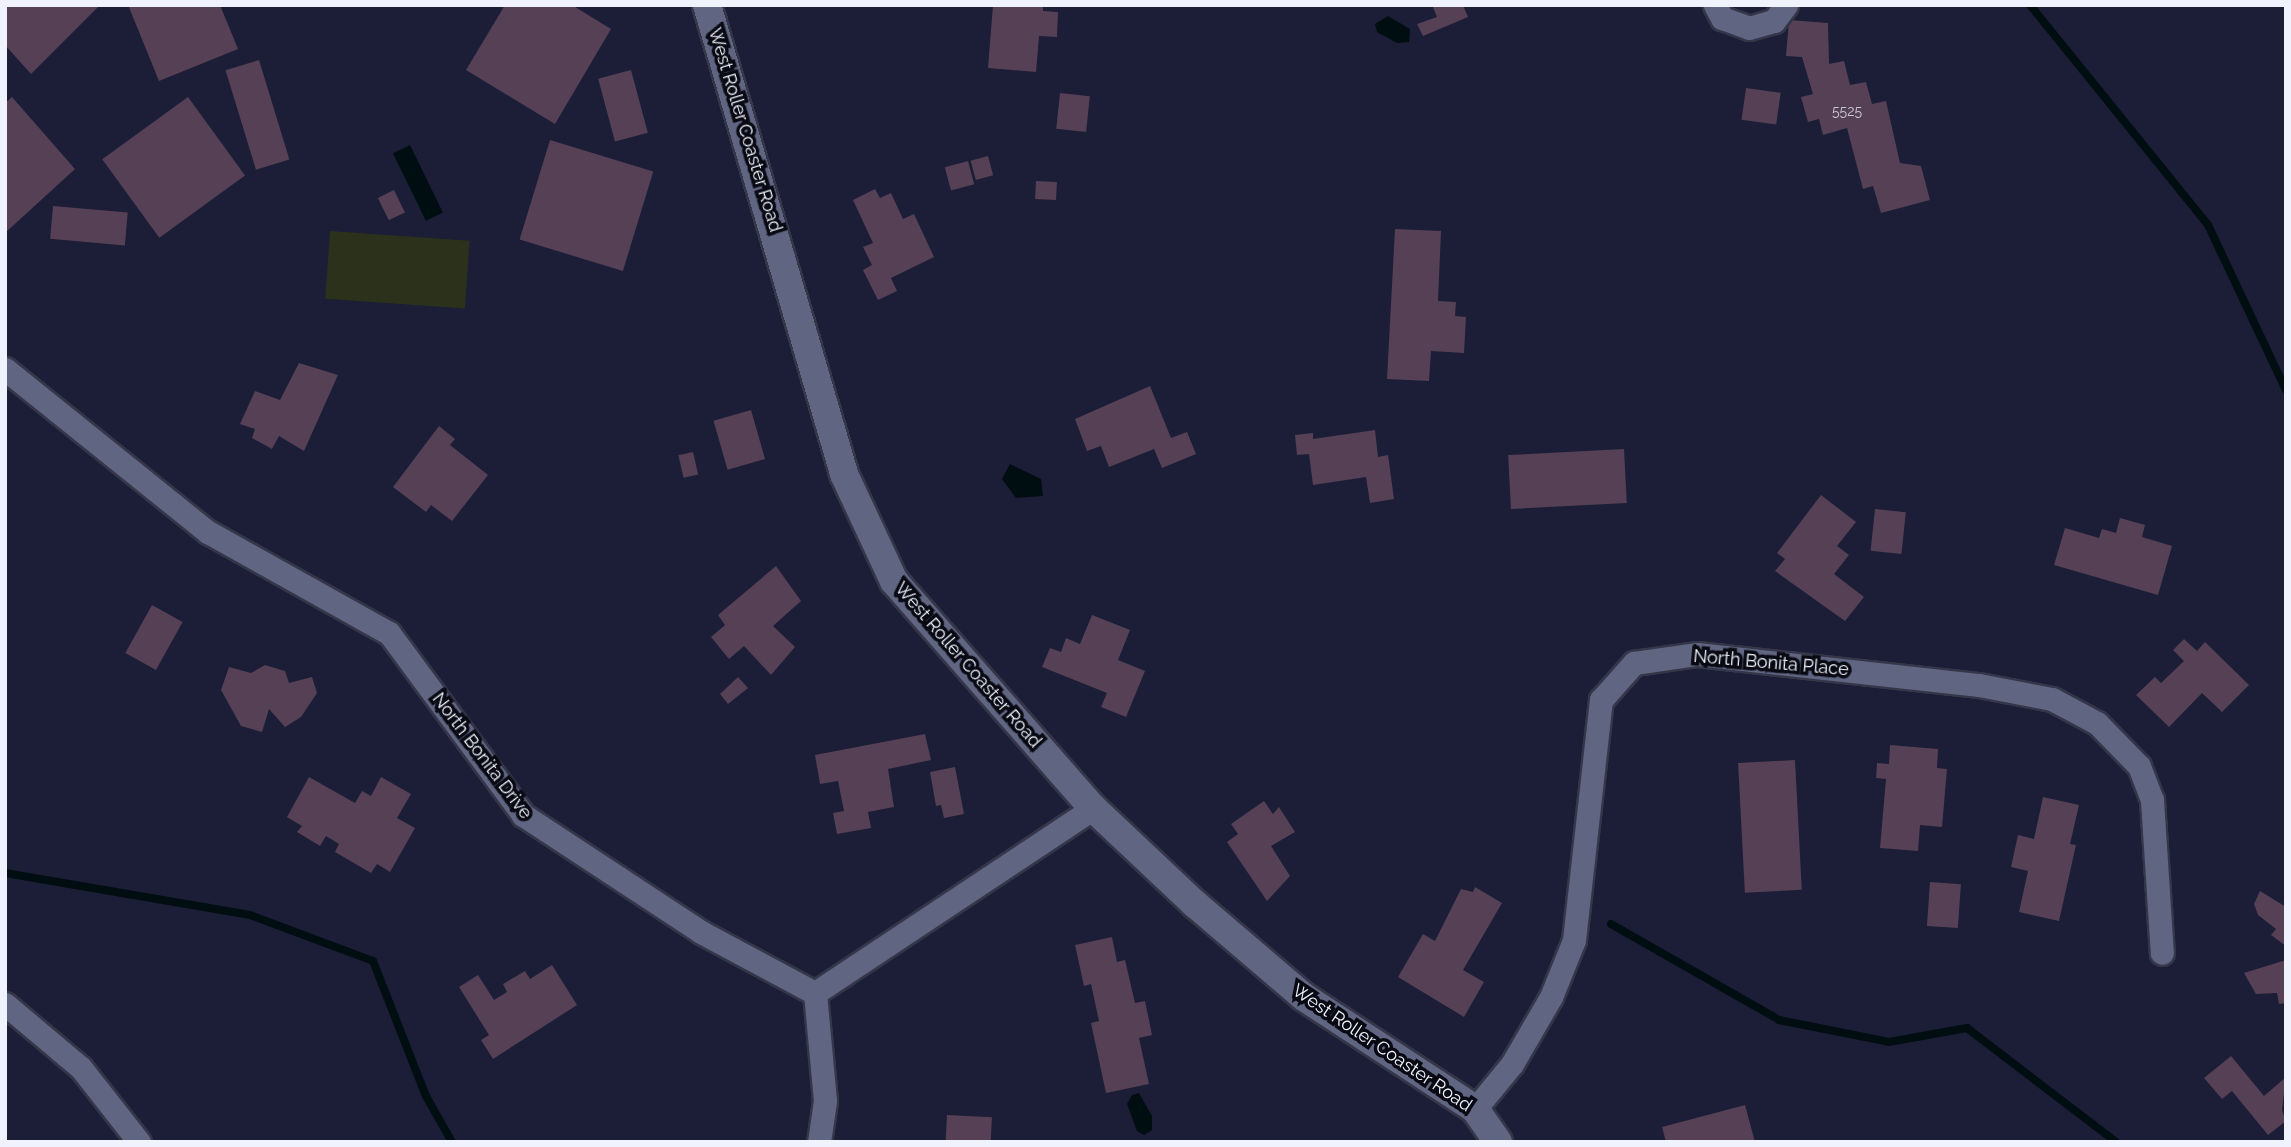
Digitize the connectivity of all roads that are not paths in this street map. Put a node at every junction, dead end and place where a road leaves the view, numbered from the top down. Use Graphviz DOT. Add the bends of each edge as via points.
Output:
graph roads {
  1 [pos="708,5"];
  2 [pos="1715,5"];
  3 [pos="1786,5"];
  4 [pos="5,369"];
  5 [pos="1093,808"];
  6 [pos="2162,953"];
  7 [pos="815,993"];
  8 [pos="5,1004"];
  9 [pos="1475,1109"];
  10 [pos="139,1142"];
  11 [pos="819,1142"];
  12 [pos="1498,1142"];
  1 -- 5 [label="street, West Roller Coaster Road" via="844,474 894,581"];
  2 -- 3 [label="street" via="1722,18 1749,28 1774,21"];
  4 -- 7 [label="street, North Bonita Drive" via="208,532 389,632 523,815 701,933"];
  5 -- 7 [label="street"];
  5 -- 9 [label="street, West Roller Coaster Road" via="1304,997"];
  6 -- 9 [label="street, North Bonita Place" via="2152,800 2140,766 2097,723 2052,699 1979,685 1697,654 1634,663 1601,700 1574,940 1551,997 1512,1065"];
  7 -- 11 [label="street" via="825,1101"];
  8 -- 10 [label="street" via="80,1069"];
  9 -- 12 [label="street, West Roller Coaster Road"];
}
